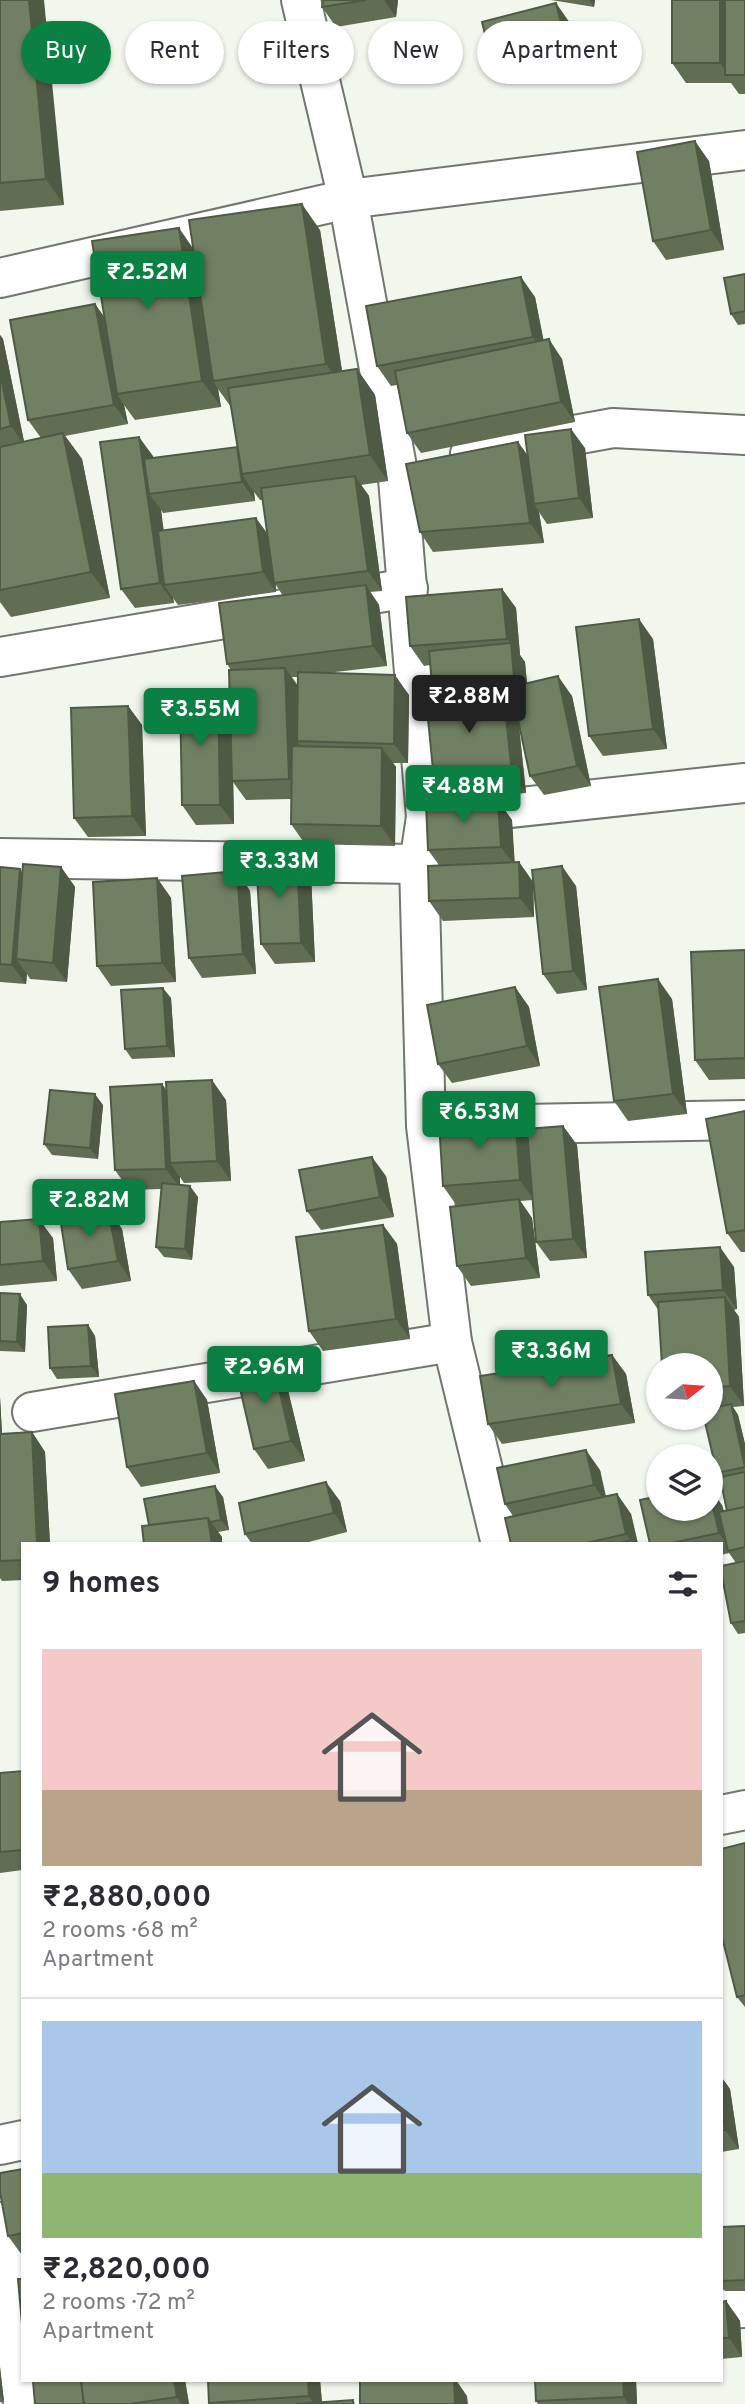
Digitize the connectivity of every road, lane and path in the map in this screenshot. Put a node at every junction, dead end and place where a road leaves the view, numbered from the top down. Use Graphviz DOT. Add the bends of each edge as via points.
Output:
graph roads {
  1 [pos="301,0"];
  2 [pos="745,150"];
  3 [pos="348,199"];
  4 [pos="0,278"];
  5 [pos="745,435"];
  6 [pos="397,467"];
  7 [pos="408,588"];
  8 [pos="0,657"];
  9 [pos="745,783"];
  10 [pos="426,817"];
  11 [pos="0,858"];
  12 [pos="419,864"];
  13 [pos="745,1120"];
  14 [pos="426,1126"];
  15 [pos="452,1342"];
  16 [pos="32,1412"];
  17 [pos="501,1542"];
  18 [pos="745,1810"];
  19 [pos="723,1815"];
  20 [pos="21,2140"];
  21 [pos="0,2145"];
  22 [pos="0,2222"];
  23 [pos="745,2308"];
  24 [pos="723,2309"];
  25 [pos="23,2404"];
  1 -- 3 [label="street"];
  2 -- 3 [label="street"];
  3 -- 4 [label="street"];
  3 -- 6 [label="street"];
  5 -- 6 [label="street" via="613,428"];
  6 -- 7 [label="street"];
  7 -- 8 [label="street"];
  7 -- 10 [label="street"];
  9 -- 10 [label="street"];
  10 -- 12 [label="street"];
  11 -- 12 [label="street"];
  12 -- 14 [label="street"];
  13 -- 14 [label="street"];
  14 -- 15 [label="street"];
  15 -- 16 [label="street"];
  15 -- 17 [label="street"];
  18 -- 19 [label="street"];
  20 -- 21 [label="street"];
  22 -- 25 [label="street"];
  23 -- 24 [label="street"];
}
